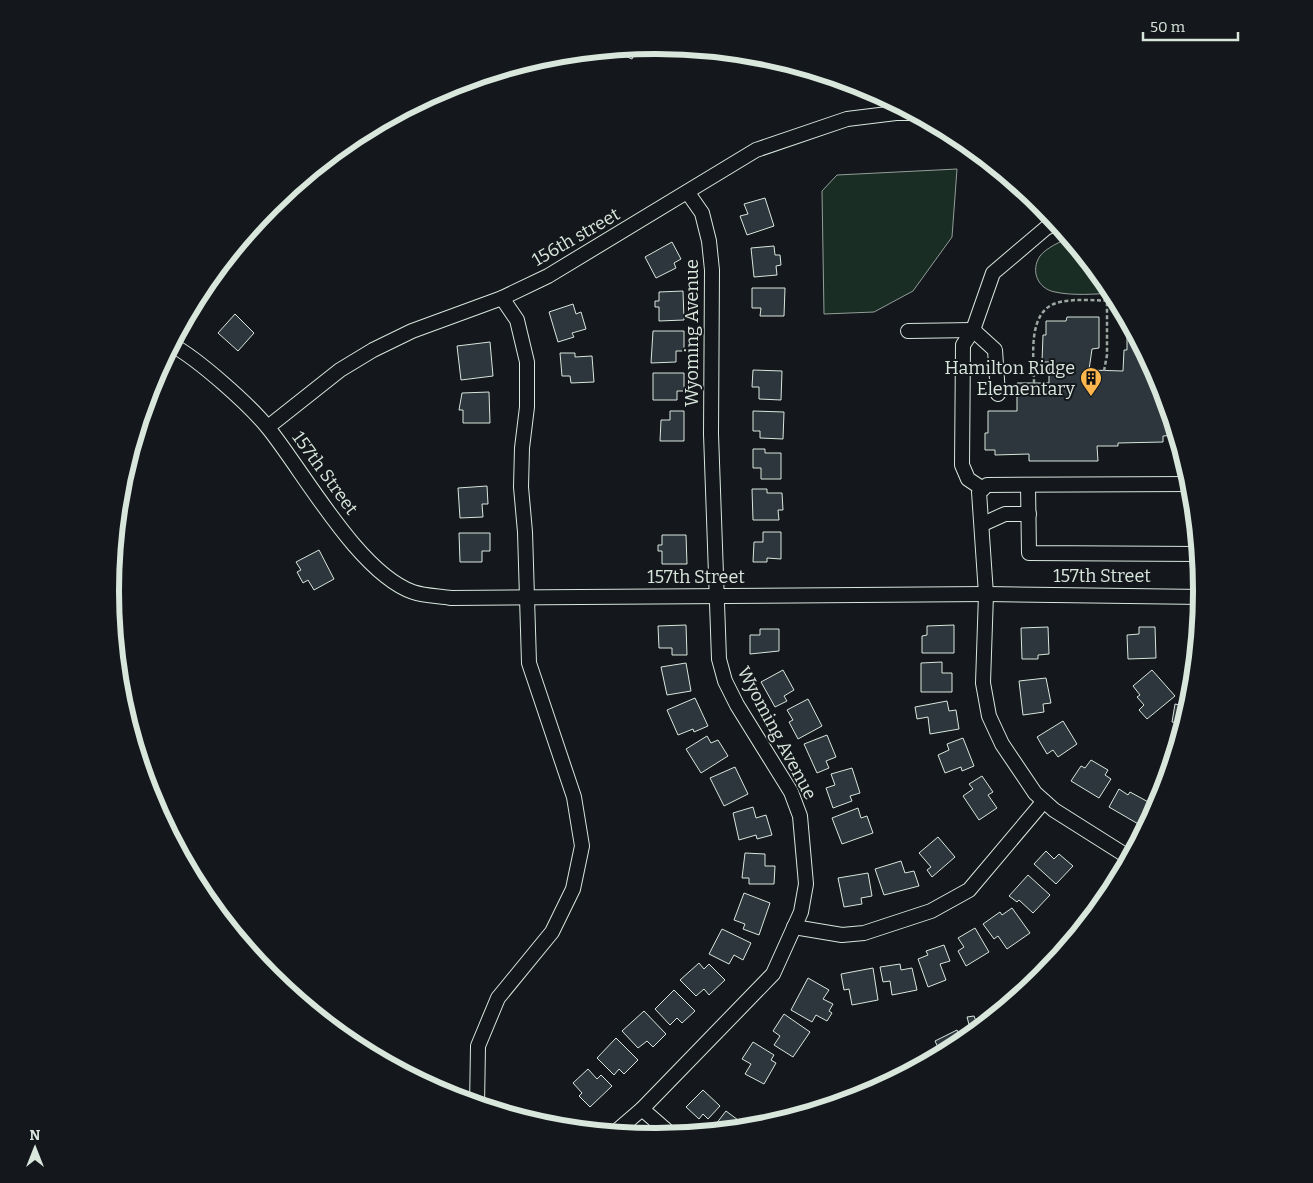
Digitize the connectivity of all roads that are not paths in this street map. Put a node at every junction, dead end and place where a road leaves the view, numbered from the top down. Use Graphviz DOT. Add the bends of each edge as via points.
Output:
graph roads {
  1 [pos="903,114"];
  2 [pos="688,193"];
  3 [pos="1051,226"];
  4 [pos="502,298"];
  5 [pos="973,330"];
  6 [pos="908,331"];
  7 [pos="178,347"];
  8 [pos="998,394"];
  9 [pos="268,427"];
  10 [pos="1183,484"];
  11 [pos="1028,485"];
  12 [pos="983,488"];
  13 [pos="1029,514"];
  14 [pos="983,524"];
  15 [pos="1193,554"];
  16 [pos="986,594"];
  17 [pos="526,596"];
  18 [pos="716,596"];
  19 [pos="1194,597"];
  20 [pos="1044,801"];
  21 [pos="1125,855"];
  22 [pos="794,927"];
  23 [pos="477,1098"];
  24 [pos="642,1109"];
  25 [pos="620,1128"];
  26 [pos="665,1129"];
  1 -- 2 [label="street, 156th street" via="847,119 756,150"];
  2 -- 4 [label="street, 156th street" via="548,276"];
  2 -- 18 [label="street, Wyoming Avenue" via="702,213 712,270 711,434"];
  3 -- 5 [label="street" via="994,273"];
  4 -- 9 [label="street, 156th street" via="412,331 373,350 340,370"];
  4 -- 17 [label="street" via="517,320 526,362 527,407 521,487"];
  5 -- 6 [label="street"];
  5 -- 8 [label="street" via="995,350"];
  5 -- 12 [label="street" via="966,337 962,350 962,465 968,479"];
  7 -- 9 [label="street, 157th Street"];
  9 -- 17 [label="street, 157th Street" via="362,555 382,574 413,592 450,598"];
  10 -- 11 [label="street"];
  11 -- 12 [label="street" via="987,485"];
  11 -- 13 [label="street"];
  12 -- 14 [label="street" via="979,492"];
  13 -- 14 [label="street" via="1005,514"];
  13 -- 15 [label="street" via="1029,553"];
  14 -- 16 [label="street"];
  16 -- 18 [label="street, 157th Street"];
  16 -- 19 [label="street, 157th Street"];
  16 -- 20 [label="street" via="983,683 989,716 1002,744"];
  17 -- 18 [label="street, 157th Street"];
  17 -- 23 [label="street" via="529,663 578,808 581,857 573,890 552,932 498,998 478,1046"];
  18 -- 22 [label="street, Wyoming Avenue" via="717,636 725,681 791,792 800,816 806,884 801,912"];
  20 -- 21 [label="street"];
  20 -- 22 [label="street" via="969,890 931,911 864,934"];
  22 -- 24 [label="street, Wyoming Avenue" via="773,974"];
  24 -- 25 [label="street, Wyoming Avenue"];
  24 -- 26 [label="street"];
}
